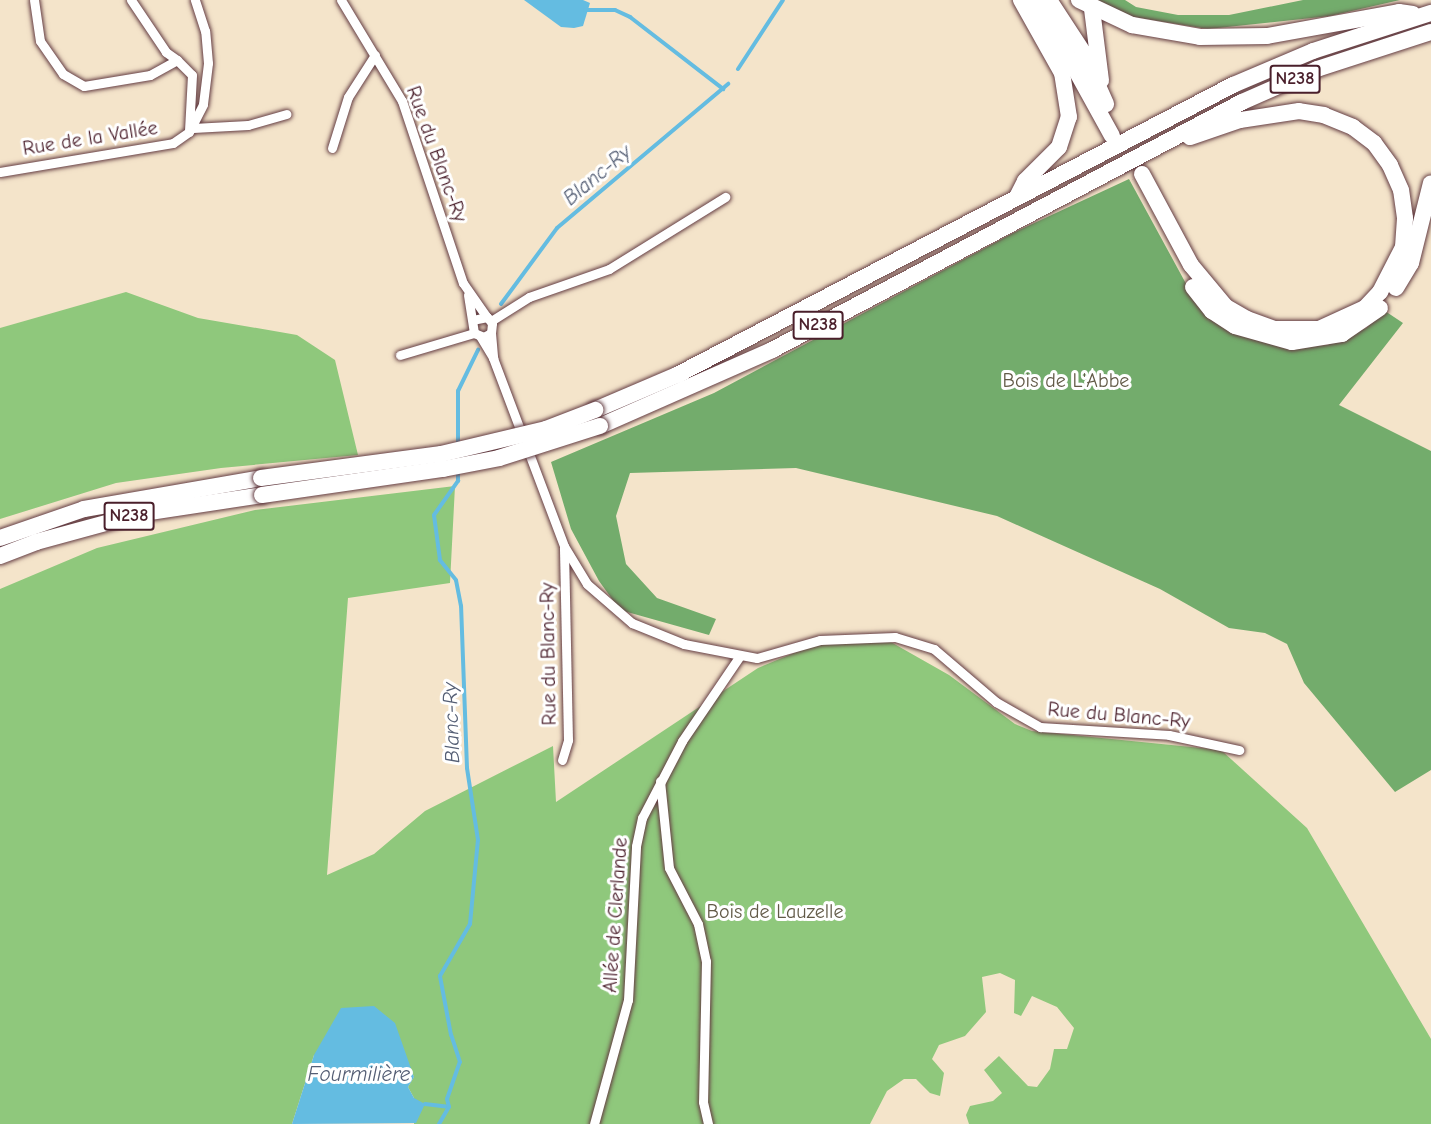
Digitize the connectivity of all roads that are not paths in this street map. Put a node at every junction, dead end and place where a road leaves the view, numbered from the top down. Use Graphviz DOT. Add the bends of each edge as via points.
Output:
graph roads {
  1 [pos="34,0"];
  2 [pos="131,0"];
  3 [pos="195,0"];
  4 [pos="341,0"];
  5 [pos="1021,0"];
  6 [pos="1037,0"];
  7 [pos="1049,0"];
  8 [pos="1085,5"];
  9 [pos="1427,14"];
  10 [pos="1431,32"];
  11 [pos="375,55"];
  12 [pos="177,60"];
  13 [pos="1103,98"];
  14 [pos="285,114"];
  15 [pos="191,130"];
  16 [pos="1165,141"];
  17 [pos="332,148"];
  18 [pos="0,172"];
  19 [pos="1431,183"];
  20 [pos="725,197"];
  21 [pos="1017,197"];
  22 [pos="468,295"];
  23 [pos="489,318"];
  24 [pos="473,320"];
  25 [pos="491,333"];
  26 [pos="477,335"];
  27 [pos="400,355"];
  28 [pos="493,358"];
  29 [pos="597,418"];
  30 [pos="261,486"];
  31 [pos="0,538"];
  32 [pos="564,546"];
  33 [pos="0,556"];
  34 [pos="739,657"];
  35 [pos="1239,750"];
  36 [pos="562,760"];
  37 [pos="660,781"];
  38 [pos="594,1124"];
  39 [pos="708,1124"];
  1 -- 12 [label="street" via="40,41 63,74 84,86 161,72"];
  2 -- 12 [label="street" via="166,52"];
  3 -- 15 [label="street" via="208,54 205,95"];
  4 -- 11 [label="street, Rue du Blanc-Ry"];
  5 -- 21 [label="highway" via="1062,73 1069,117 1059,147 1025,181"];
  6 -- 13 [label="highway" via="1116,134"];
  7 -- 13 [label="highway" via="1083,52"];
  8 -- 9 [label="highway" via="1132,26 1231,38 1318,29 1399,12"];
  8 -- 13 [label="highway"];
  9 -- 21 [label="highway, N238" via="1313,51 1233,85"];
  10 -- 16 [label="highway, N238" via="1317,69"];
  11 -- 17 [label="street" via="348,97"];
  11 -- 22 [label="street, Rue du Blanc-Ry" via="405,108"];
  12 -- 15 [label="street" via="192,75"];
  14 -- 15 [label="street" via="248,125"];
  15 -- 18 [label="street, Rue de la Vallée" via="172,142"];
  16 -- 19 [label="highway" via="1197,136 1269,113 1324,115 1353,127 1374,143 1390,165 1401,190 1406,218 1403,247 1394,272 1365,308 1319,329 1275,329 1226,307 1191,265 1138,176 1194,288 1212,311 1235,327 1292,342 1342,334 1363,323 1382,305 1411,263"];
  16 -- 29 [label="highway, N238" via="772,350"];
  20 -- 23 [label="street" via="609,268 529,297"];
  21 -- 29 [label="highway, N238"];
  22 -- 23 [label="street, Rue du Blanc-Ry"];
  22 -- 24 [label="street, Rue du Blanc-Ry"];
  23 -- 24 [label="street"];
  23 -- 25 [label="street, Rue du Blanc-Ry"];
  24 -- 26 [label="street, Rue du Blanc-Ry"];
  25 -- 26 [label="street"];
  25 -- 28 [label="street, Rue du Blanc-Ry"];
  26 -- 27 [label="street"];
  26 -- 28 [label="street, Rue du Blanc-Ry"];
  28 -- 32 [label="street, Rue du Blanc-Ry"];
  29 -- 30 [label="highway, N238, bridge" via="499,458 443,470"];
  30 -- 31 [label="highway, N238" via="84,509"];
  30 -- 33 [label="highway, N238" via="90,525"];
  32 -- 34 [label="street, Rue du Blanc-Ry" via="591,588 632,624 656,636"];
  32 -- 36 [label="street, Rue du Blanc-Ry" via="568,740"];
  34 -- 35 [label="street, Rue du Blanc-Ry" via="757,658 826,639 895,637 934,649 996,702 1040,727 1169,735"];
  34 -- 37 [label="street, Allée de Clerlande"];
  37 -- 38 [label="street, Allée de Clerlande" via="638,830 628,1000"];
  37 -- 39 [label="street" via="669,868 698,924 706,961 703,1102"];
}
